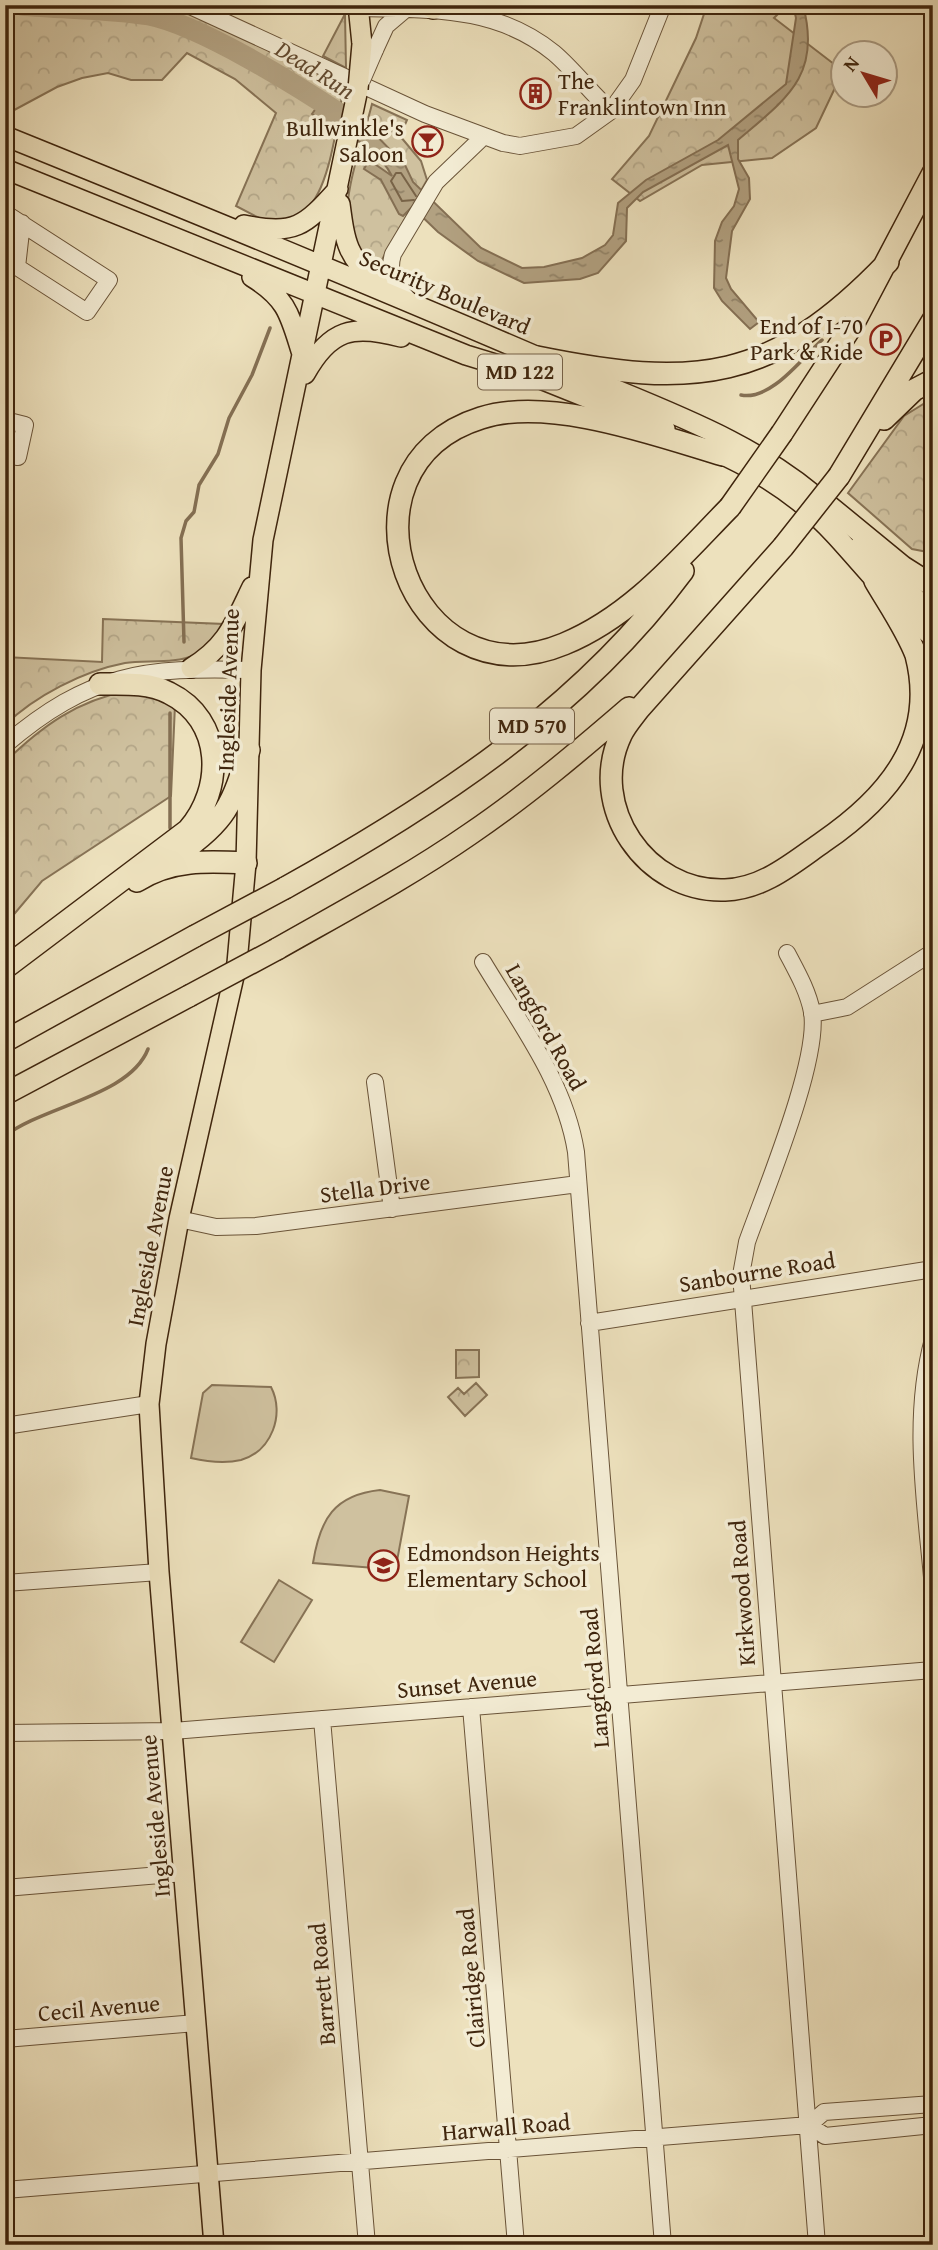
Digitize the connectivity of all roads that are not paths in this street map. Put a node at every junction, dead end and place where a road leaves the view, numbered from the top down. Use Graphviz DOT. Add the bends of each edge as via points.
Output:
graph roads {
  1 [pos="663,5"];
  2 [pos="193,6"];
  3 [pos="358,6"];
  4 [pos="422,8"];
  5 [pos="489,11"];
  6 [pos="368,47"];
  7 [pos="611,111"];
  8 [pos="5,136"];
  9 [pos="484,136"];
  10 [pos="5,169"];
  11 [pos="933,173"];
  12 [pos="340,182"];
  13 [pos="5,213"];
  14 [pos="204,216"];
  15 [pos="22,223"];
  16 [pos="215,255"];
  17 [pos="888,262"];
  18 [pos="322,266"];
  19 [pos="316,293"];
  20 [pos="392,296"];
  21 [pos="414,305"];
  22 [pos="933,320"];
  23 [pos="303,354"];
  24 [pos="466,355"];
  25 [pos="537,357"];
  26 [pos="933,380"];
  27 [pos="294,393"];
  28 [pos="5,419"];
  29 [pos="5,455"];
  30 [pos="723,455"];
  31 [pos="839,476"];
  32 [pos="820,499"];
  33 [pos="730,507"];
  34 [pos="257,577"];
  35 [pos="875,581"];
  36 [pos="933,586"];
  37 [pos="933,617"];
  38 [pos="933,637"];
  39 [pos="677,667"];
  40 [pos="191,668"];
  41 [pos="251,670"];
  42 [pos="100,684"];
  43 [pos="5,745"];
  44 [pos="249,750"];
  45 [pos="246,863"];
  46 [pos="148,874"];
  47 [pos="787,953"];
  48 [pos="933,953"];
  49 [pos="483,962"];
  50 [pos="5,969"];
  51 [pos="812,1014"];
  52 [pos="5,1041"];
  53 [pos="375,1082"];
  54 [pos="5,1094"];
  55 [pos="578,1184"];
  56 [pos="392,1209"];
  57 [pos="178,1219"];
  58 [pos="933,1269"];
  59 [pos="742,1298"];
  60 [pos="589,1323"];
  61 [pos="933,1339"];
  62 [pos="149,1404"];
  63 [pos="927,1411"];
  64 [pos="5,1426"];
  65 [pos="159,1572"];
  66 [pos="5,1583"];
  67 [pos="933,1588"];
  68 [pos="933,1670"];
  69 [pos="772,1683"];
  70 [pos="620,1695"];
  71 [pos="471,1707"];
  72 [pos="322,1719"];
  73 [pos="173,1731"];
  74 [pos="5,1733"];
  75 [pos="184,1873"];
  76 [pos="5,1888"];
  77 [pos="196,2023"];
  78 [pos="5,2039"];
  79 [pos="933,2104"];
  80 [pos="933,2125"];
  81 [pos="809,2126"];
  82 [pos="656,2138"];
  83 [pos="508,2149"];
  84 [pos="360,2161"];
  85 [pos="208,2173"];
  86 [pos="5,2190"];
  87 [pos="214,2245"];
  88 [pos="366,2245"];
  89 [pos="516,2245"];
  90 [pos="663,2245"];
  91 [pos="817,2245"];
  1 -- 7 [label="street" via="633,80"];
  2 -- 9 [label="street" via="331,73"];
  3 -- 4 [label="street"];
  3 -- 6 [label="main road, Ingleside Avenue"];
  4 -- 5 [label="street"];
  4 -- 6 [label="street" via="386,26"];
  5 -- 7 [label="street" via="552,51"];
  6 -- 12 [label="main road, Ingleside Avenue, bridge"];
  7 -- 9 [label="street" via="576,136 545,143 520,146"];
  8 -- 14 [label="main road, Security Boulevard / MD 122"];
  9 -- 21 [label="street" via="428,195 393,254 391,275"];
  10 -- 16 [label="main road, Security Boulevard / MD 122"];
  11 -- 17 [label="highway, MD 570"];
  12 -- 14 [label="main road" via="310,219 289,230"];
  12 -- 18 [label="main road, Ingleside Avenue"];
  12 -- 20 [label="main road" via="344,234 354,260"];
  13 -- 15 [label="street"];
  14 -- 18 [label="main road, Security Boulevard / MD 122"];
  15 -- 15 [label="street" via="109,280 87,312 18,267"];
  16 -- 19 [label="main road, Security Boulevard / MD 122"];
  16 -- 23 [label="main road" via="278,295"];
  17 -- 25 [label="highway" via="818,327 741,363 654,375"];
  17 -- 33 [label="highway, MD 570, bridge" via="832,361"];
  18 -- 19 [label="main road, Ingleside Avenue"];
  18 -- 20 [label="main road, Security Boulevard / MD 122"];
  19 -- 23 [label="main road, Ingleside Avenue"];
  19 -- 24 [label="main road, Security Boulevard / MD 122"];
  20 -- 21 [label="main road, Security Boulevard / MD 122"];
  21 -- 25 [label="main road, Security Boulevard / MD 122"];
  22 -- 31 [label="highway, MD 570"];
  23 -- 27 [label="main road, Ingleside Avenue"];
  24 -- 27 [label="main road" via="385,333 347,332 324,344"];
  24 -- 30 [label="main road, Security Boulevard / MD 122" via="528,374"];
  25 -- 32 [label="main road, Security Boulevard / MD 122" via="731,440"];
  26 -- 31 [label="highway" via="897,404"];
  27 -- 34 [label="main road, Ingleside Avenue"];
  28 -- 29 [label="street" via="25,425 18,457"];
  30 -- 33 [label="highway" via="584,418 523,412 480,418 445,436 405,485 399,507 398,555 414,596 441,628 480,648 522,655 564,644 614,617 662,577"];
  30 -- 35 [label="main road, Security Boulevard / MD 122" via="752,469 809,510"];
  31 -- 39 [label="highway, MD 570, bridge"];
  32 -- 36 [label="highway"];
  32 -- 37 [label="main road, Security Boulevard / MD 122"];
  33 -- 52 [label="highway, MD 570, bridge" via="670,589 601,668 440,796 285,888"];
  34 -- 40 [label="main road" via="226,640"];
  34 -- 41 [label="main road, Ingleside Avenue"];
  35 -- 38 [label="main road, Security Boulevard / MD 122"];
  35 -- 39 [label="highway" via="910,640 921,673 923,713 916,746 899,775 870,808 758,883 725,890 678,881 640,854 616,813 611,776 621,734"];
  39 -- 54 [label="highway, MD 570, bridge" via="569,760 473,833 277,949"];
  40 -- 41 [label="street"];
  40 -- 42 [label="street"];
  41 -- 44 [label="main road, Ingleside Avenue"];
  42 -- 43 [label="street" via="56,705"];
  42 -- 50 [label="highway" via="158,689 182,702 205,729 211,744 212,788 188,831"];
  44 -- 45 [label="main road, Ingleside Avenue"];
  44 -- 46 [label="highway" via="234,799 219,822"];
  45 -- 46 [label="highway" via="190,862"];
  45 -- 57 [label="main road, Ingleside Avenue" via="229,1011"];
  46 -- 50 [label="highway"];
  47 -- 51 [label="street, Kirkwood Road"];
  48 -- 51 [label="street" via="847,1007"];
  49 -- 55 [label="street, Langford Road" via="559,1094 572,1132"];
  51 -- 59 [label="street, Kirkwood Road" via="806,1069 745,1251"];
  53 -- 56 [label="street"];
  55 -- 56 [label="street, Stella Drive"];
  55 -- 60 [label="street, Langford Road"];
  56 -- 57 [label="street, Stella Drive" via="230,1228"];
  57 -- 62 [label="main road, Ingleside Avenue"];
  58 -- 59 [label="street, Sanbourne Road"];
  59 -- 60 [label="street, Sanbourne Road"];
  59 -- 69 [label="street, Kirkwood Road"];
  60 -- 70 [label="street, Langford Road"];
  61 -- 63 [label="street"];
  62 -- 64 [label="street"];
  62 -- 65 [label="main road, Ingleside Avenue"];
  63 -- 67 [label="street" via="923,1471"];
  65 -- 66 [label="street"];
  65 -- 73 [label="main road, Ingleside Avenue"];
  68 -- 69 [label="street, Sunset Avenue"];
  69 -- 70 [label="street, Sunset Avenue"];
  69 -- 81 [label="street, Kirkwood Road"];
  70 -- 71 [label="street, Sunset Avenue"];
  70 -- 82 [label="street, Langford Road"];
  71 -- 72 [label="street, Sunset Avenue"];
  71 -- 83 [label="street, Clairidge Road"];
  72 -- 73 [label="street, Sunset Avenue"];
  72 -- 84 [label="street, Barrett Road"];
  73 -- 74 [label="street, Sunset Avenue"];
  73 -- 75 [label="main road, Ingleside Avenue"];
  75 -- 76 [label="street"];
  75 -- 77 [label="main road, Ingleside Avenue"];
  77 -- 78 [label="street, Cecil Avenue"];
  77 -- 85 [label="main road, Ingleside Avenue"];
  79 -- 81 [label="street, Harwall Road" via="824,2112"];
  80 -- 81 [label="street, Harwall Road" via="825,2136"];
  81 -- 82 [label="street, Harwall Road"];
  81 -- 91 [label="street, Kirkwood Road"];
  82 -- 83 [label="street, Harwall Road"];
  82 -- 90 [label="street, Langford Road"];
  83 -- 84 [label="street, Harwall Road"];
  83 -- 89 [label="street, Clairidge Road"];
  84 -- 85 [label="street, Harwall Road"];
  84 -- 88 [label="street, Barrett Road"];
  85 -- 86 [label="street, Harwall Road"];
  85 -- 87 [label="main road, Ingleside Avenue"];
}
